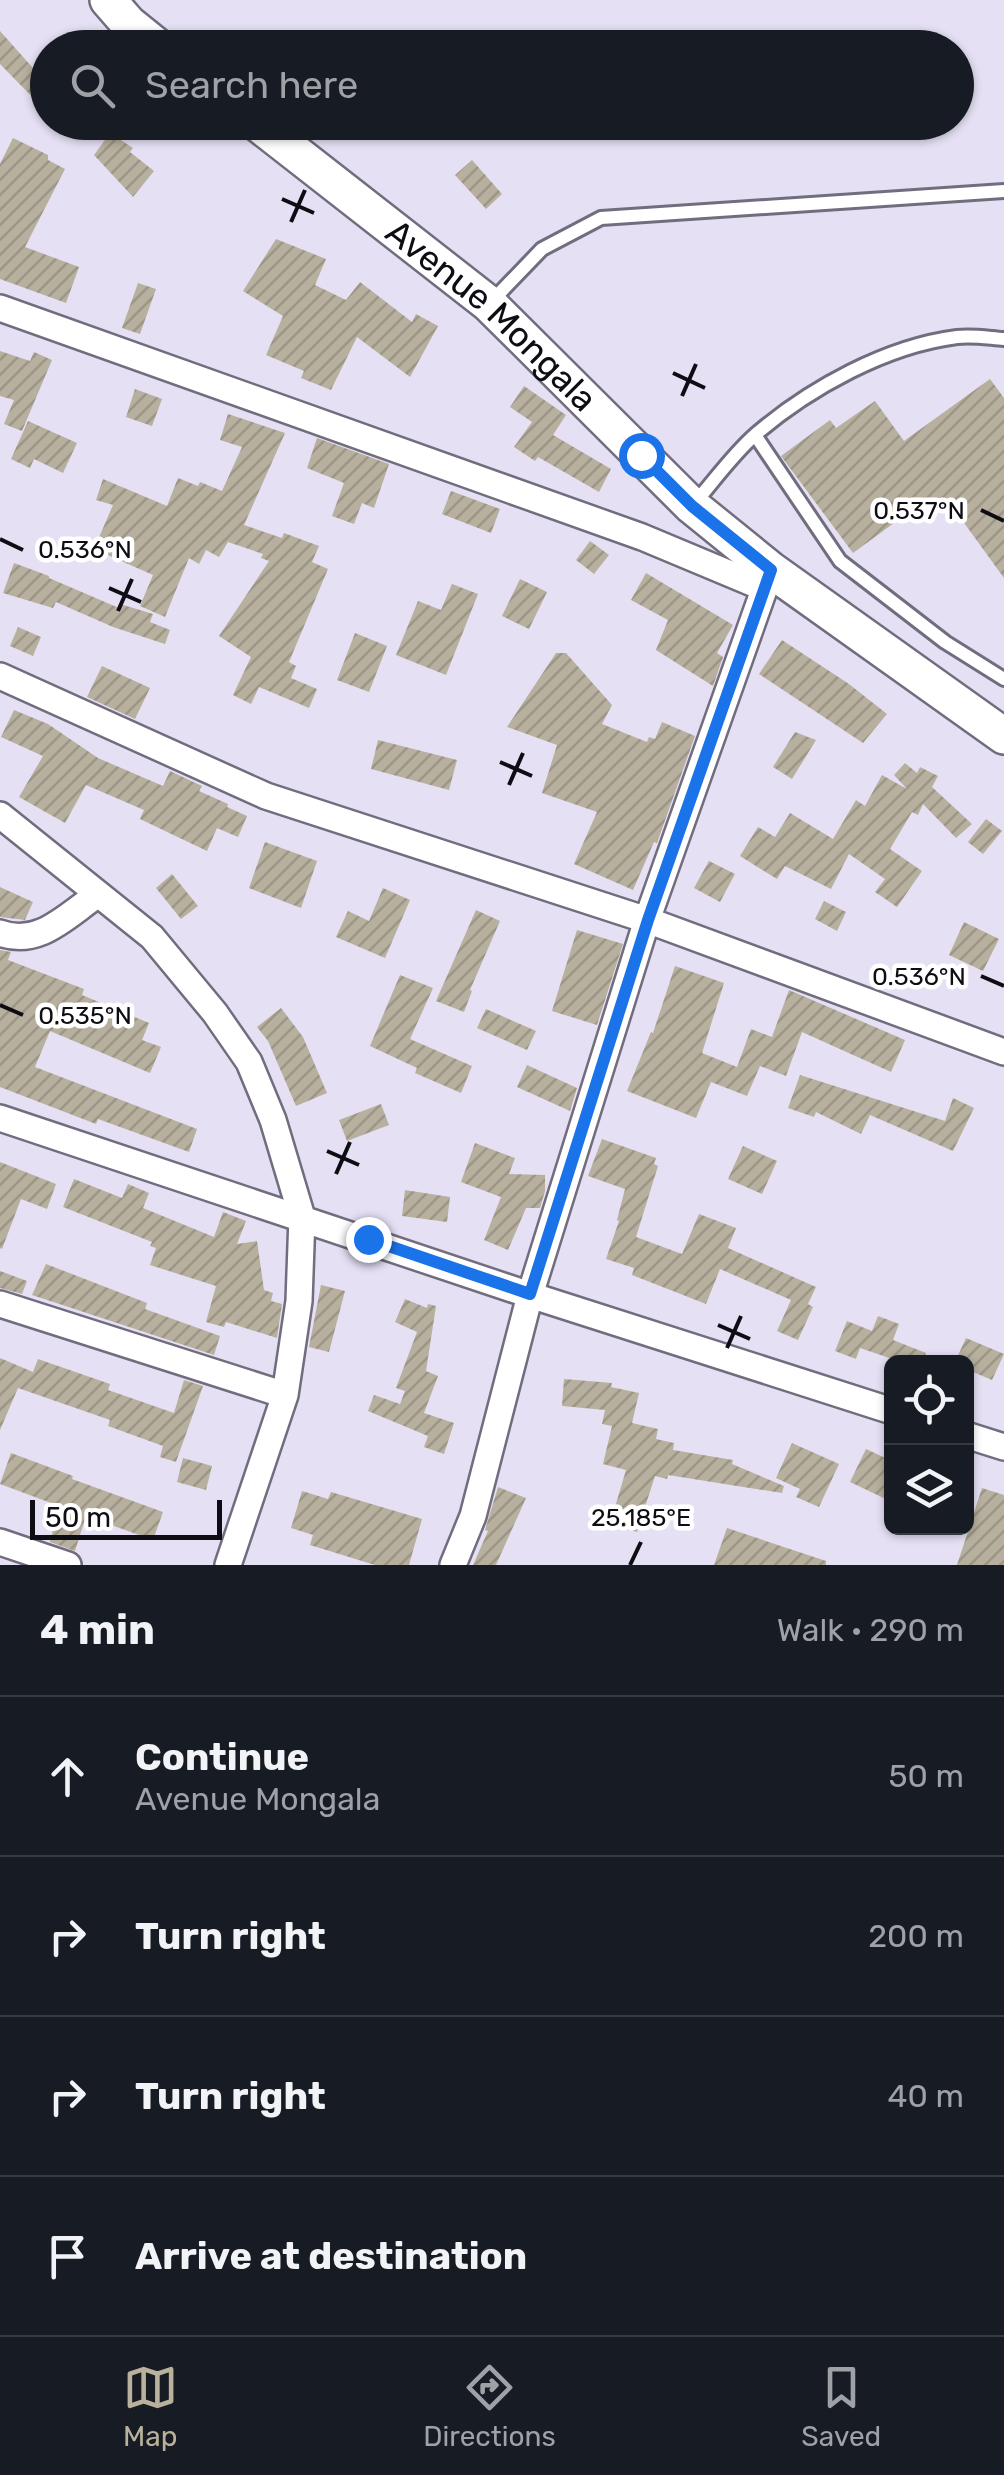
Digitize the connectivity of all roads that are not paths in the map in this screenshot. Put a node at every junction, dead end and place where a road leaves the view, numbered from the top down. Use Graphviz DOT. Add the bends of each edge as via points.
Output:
graph roads {
  1 [pos="108,0"];
  2 [pos="137,30"];
  3 [pos="279,140"];
  4 [pos="1004,191"];
  5 [pos="490,304"];
  6 [pos="0,308"];
  7 [pos="1004,338"];
  8 [pos="755,436"];
  9 [pos="692,506"];
  10 [pos="767,579"];
  11 [pos="0,676"];
  12 [pos="1004,679"];
  13 [pos="1004,736"];
  14 [pos="0,815"];
  15 [pos="97,895"];
  16 [pos="648,920"];
  17 [pos="0,933"];
  18 [pos="1004,1052"];
  19 [pos="0,1118"];
  20 [pos="302,1217"];
  21 [pos="530,1294"];
  22 [pos="0,1304"];
  23 [pos="285,1395"];
  24 [pos="884,1408"];
  25 [pos="974,1438"];
  26 [pos="1004,1447"];
  27 [pos="0,1542"];
  28 [pos="68,1565"];
  29 [pos="228,1565"];
  30 [pos="452,1565"];
  1 -- 2 [label="street"];
  3 -- 5 [label="street, Avenue Mongala"];
  4 -- 5 [label="lane" via="601,218 542,249"];
  5 -- 9 [label="street, Avenue Mongala"];
  6 -- 10 [label="street"];
  7 -- 8 [label="lane" via="961,336 871,362"];
  8 -- 9 [label="lane"];
  8 -- 12 [label="lane" via="840,561"];
  9 -- 10 [label="street, Avenue Mongala"];
  10 -- 13 [label="street, Avenue Mongala"];
  10 -- 16 [label="street"];
  11 -- 16 [label="street" via="266,796"];
  14 -- 15 [label="street"];
  15 -- 17 [label="street" via="39,935"];
  15 -- 20 [label="street" via="152,937 250,1062"];
  16 -- 18 [label="street"];
  16 -- 21 [label="street"];
  19 -- 20 [label="street"];
  20 -- 21 [label="street"];
  20 -- 23 [label="street"];
  21 -- 24 [label="street"];
  21 -- 30 [label="street" via="474,1516"];
  22 -- 23 [label="street"];
  23 -- 29 [label="street"];
  25 -- 26 [label="street"];
  27 -- 28 [label="street"];
}
